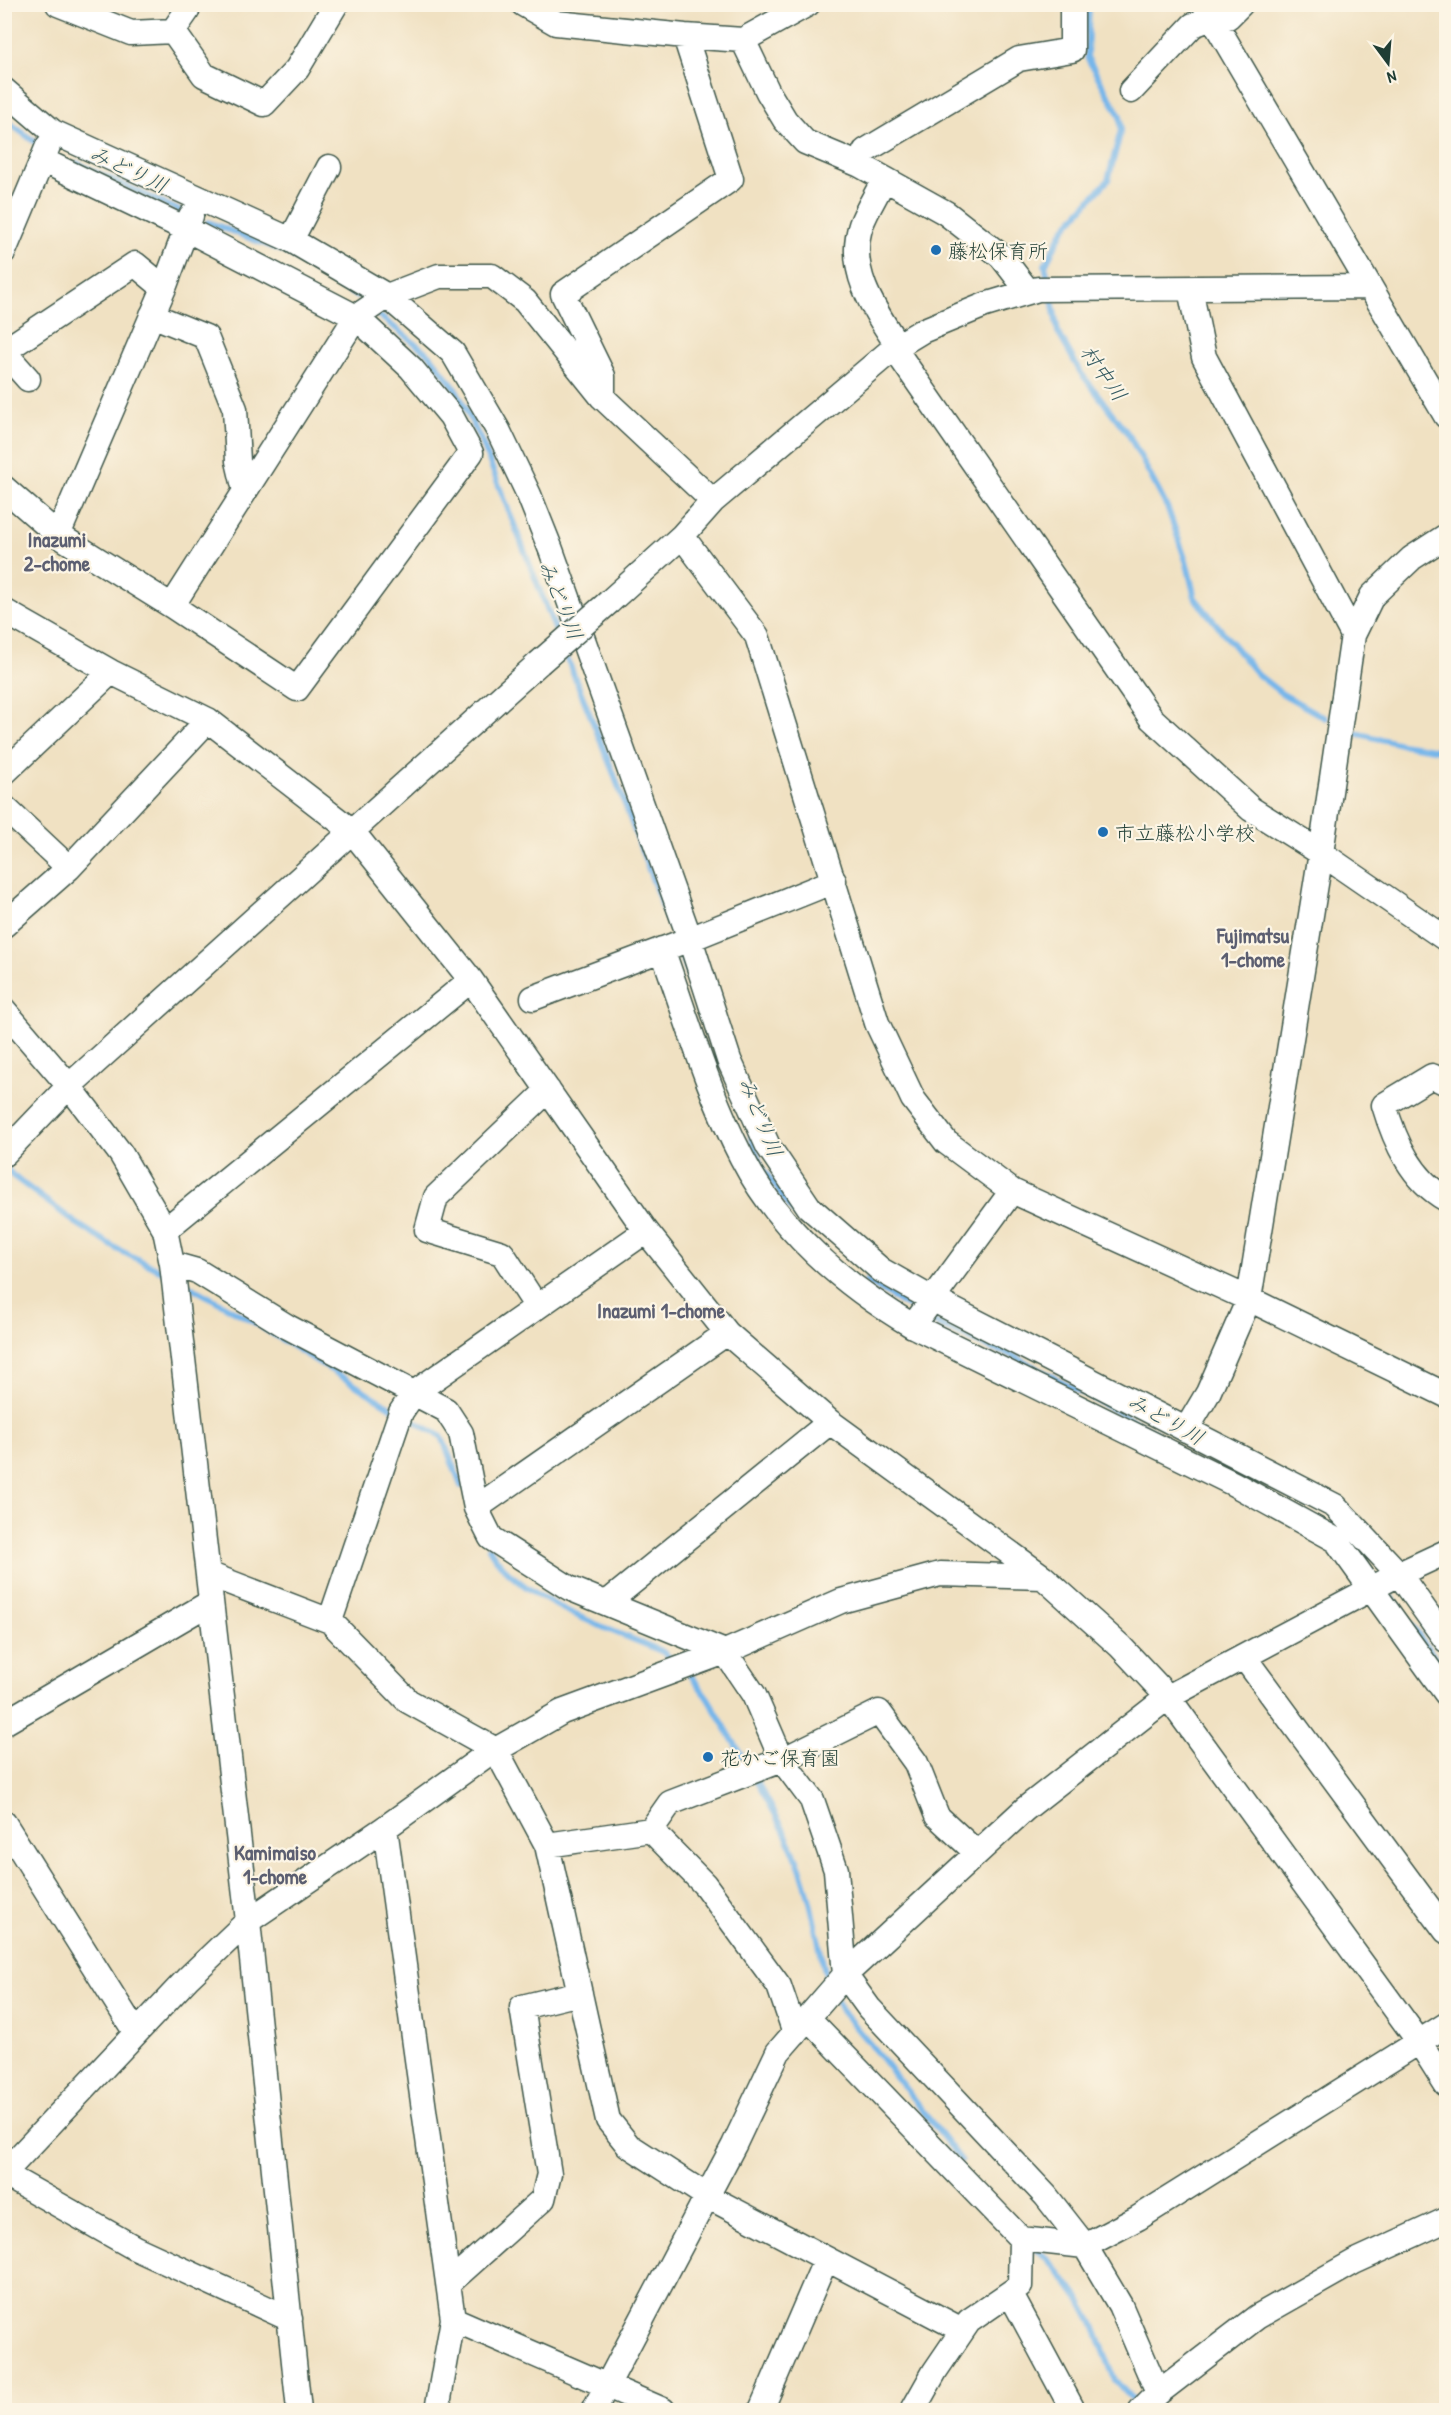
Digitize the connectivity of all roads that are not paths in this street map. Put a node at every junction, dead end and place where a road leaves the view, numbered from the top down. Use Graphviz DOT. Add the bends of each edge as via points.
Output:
graph roads {
  1 [pos="58,4"];
  2 [pos="336,4"];
  3 [pos="523,4"];
  4 [pos="807,4"];
  5 [pos="1072,4"];
  6 [pos="1241,4"];
  7 [pos="187,11"];
  8 [pos="1208,11"];
  9 [pos="173,31"];
  10 [pos="685,36"];
  11 [pos="742,40"];
  12 [pos="4,90"];
  13 [pos="1131,91"];
  14 [pos="53,132"];
  15 [pos="42,160"];
  16 [pos="860,165"];
  17 [pos="329,167"];
  18 [pos="884,179"];
  19 [pos="199,198"];
  20 [pos="186,229"];
  21 [pos="291,240"];
  22 [pos="4,251"];
  23 [pos="1369,286"];
  24 [pos="164,288"];
  25 [pos="1190,289"];
  26 [pos="1033,290"];
  27 [pos="387,296"];
  28 [pos="152,315"];
  29 [pos="356,317"];
  30 [pos="896,347"];
  31 [pos="4,352"];
  32 [pos="28,379"];
  33 [pos="602,397"];
  34 [pos="1446,416"];
  35 [pos="4,488"];
  36 [pos="245,491"];
  37 [pos="713,501"];
  38 [pos="58,535"];
  39 [pos="682,536"];
  40 [pos="1446,536"];
  41 [pos="172,606"];
  42 [pos="7,617"];
  43 [pos="1353,635"];
  44 [pos="111,672"];
  45 [pos="208,720"];
  46 [pos="4,773"];
  47 [pos="4,807"];
  48 [pos="352,831"];
  49 [pos="1321,853"];
  50 [pos="69,868"];
  51 [pos="834,881"];
  52 [pos="4,925"];
  53 [pos="690,939"];
  54 [pos="1446,939"];
  55 [pos="662,949"];
  56 [pos="471,980"];
  57 [pos="533,998"];
  58 [pos="4,1010"];
  59 [pos="1446,1083"];
  60 [pos="69,1086"];
  61 [pos="548,1090"];
  62 [pos="8,1150"];
  63 [pos="1012,1191"];
  64 [pos="1446,1199"];
  65 [pos="165,1230"];
  66 [pos="646,1231"];
  67 [pos="172,1264"];
  68 [pos="932,1299"];
  69 [pos="1249,1299"];
  70 [pos="537,1307"];
  71 [pos="913,1326"];
  72 [pos="727,1333"];
  73 [pos="414,1394"];
  74 [pos="1446,1395"];
  75 [pos="830,1422"];
  76 [pos="1186,1430"];
  77 [pos="476,1508"];
  78 [pos="1446,1552"];
  79 [pos="208,1574"];
  80 [pos="1399,1575"];
  81 [pos="1043,1577"];
  82 [pos="1372,1588"];
  83 [pos="211,1602"];
  84 [pos="608,1602"];
  85 [pos="330,1621"];
  86 [pos="1446,1640"];
  87 [pos="725,1652"];
  88 [pos="1244,1657"];
  89 [pos="1446,1693"];
  90 [pos="1168,1697"];
  91 [pos="4,1723"];
  92 [pos="496,1750"];
  93 [pos="782,1760"];
  94 [pos="4,1823"];
  95 [pos="385,1828"];
  96 [pos="651,1830"];
  97 [pos="547,1845"];
  98 [pos="977,1853"];
  99 [pos="248,1921"];
  100 [pos="1446,1931"];
  101 [pos="845,1975"];
  102 [pos="580,1994"];
  103 [pos="1446,2025"];
  104 [pos="802,2026"];
  105 [pos="136,2033"];
  106 [pos="1420,2043"];
  107 [pos="1446,2084"];
  108 [pos="4,2174"];
  109 [pos="707,2196"];
  110 [pos="1446,2220"];
  111 [pos="1021,2240"];
  112 [pos="1085,2246"];
  113 [pos="826,2259"];
  114 [pos="448,2284"];
  115 [pos="1010,2294"];
  116 [pos="290,2319"];
  117 [pos="453,2319"];
  118 [pos="962,2330"];
  119 [pos="607,2385"];
  120 [pos="1150,2401"];
  121 [pos="299,2410"];
  122 [pos="436,2410"];
  123 [pos="594,2410"];
  124 [pos="663,2410"];
  125 [pos="761,2410"];
  126 [pos="913,2410"];
  127 [pos="1073,2410"];
  1 -- 9 [label="street" via="131,33"];
  2 -- 9 [label="street" via="297,69 264,104 204,75"];
  3 -- 10 [label="street" via="556,23"];
  4 -- 11 [label="street"];
  5 -- 16 [label="street" via="1072,50 1019,59 865,151"];
  6 -- 8 [label="street" via="1228,17"];
  7 -- 9 [label="street"];
  8 -- 13 [label="street"];
  8 -- 23 [label="street"];
  10 -- 11 [label="street"];
  10 -- 33 [label="street" via="731,179 563,294 603,376"];
  11 -- 16 [label="street" via="785,120 805,142"];
  12 -- 14 [label="street"];
  14 -- 15 [label="street"];
  14 -- 19 [label="street"];
  15 -- 20 [label="street"];
  15 -- 22 [label="street"];
  16 -- 18 [label="street"];
  17 -- 21 [label="street"];
  18 -- 26 [label="street" via="955,220 1001,256"];
  18 -- 30 [label="street" via="861,225 857,246 862,283 870,304"];
  19 -- 20 [label="street"];
  19 -- 21 [label="street"];
  20 -- 24 [label="street"];
  20 -- 29 [label="street"];
  21 -- 27 [label="street"];
  23 -- 25 [label="street"];
  23 -- 34 [label="street"];
  24 -- 28 [label="street"];
  24 -- 31 [label="street" via="135,264"];
  25 -- 26 [label="street"];
  25 -- 43 [label="street" via="1204,357"];
  26 -- 30 [label="street" via="922,331"];
  27 -- 29 [label="street"];
  27 -- 33 [label="street" via="439,276 492,276 525,301"];
  27 -- 53 [label="street" via="453,353 525,486"];
  28 -- 36 [label="street" via="206,337 235,409 238,461"];
  28 -- 38 [label="street"];
  29 -- 36 [label="street"];
  29 -- 41 [label="street" via="411,368 451,416 471,453 297,689"];
  30 -- 37 [label="street"];
  30 -- 49 [label="street" via="1151,718 1251,809"];
  31 -- 32 [label="street"];
  33 -- 37 [label="street"];
  35 -- 38 [label="street"];
  36 -- 41 [label="street"];
  37 -- 39 [label="street"];
  38 -- 41 [label="street"];
  39 -- 48 [label="street, bridge"];
  39 -- 51 [label="street" via="757,636"];
  40 -- 43 [label="street" via="1412,558 1372,596"];
  42 -- 44 [label="street"];
  43 -- 49 [label="street"];
  44 -- 45 [label="street"];
  44 -- 46 [label="street"];
  45 -- 48 [label="street"];
  45 -- 50 [label="street"];
  47 -- 50 [label="street"];
  48 -- 56 [label="street"];
  48 -- 60 [label="street"];
  49 -- 54 [label="street"];
  49 -- 69 [label="street"];
  50 -- 52 [label="street"];
  51 -- 53 [label="street"];
  51 -- 63 [label="street" via="877,1023 913,1099 945,1142"];
  53 -- 55 [label="street"];
  53 -- 68 [label="street" via="729,1060 768,1146 809,1207 881,1270"];
  55 -- 57 [label="street"];
  55 -- 71 [label="street" via="717,1100 758,1184 792,1231 837,1273"];
  56 -- 61 [label="street"];
  56 -- 65 [label="street"];
  58 -- 60 [label="street"];
  59 -- 64 [label="street" via="1432,1076 1384,1105 1390,1128 1410,1167 1431,1191"];
  60 -- 62 [label="street"];
  60 -- 65 [label="street" via="121,1154"];
  61 -- 66 [label="street"];
  61 -- 70 [label="street" via="436,1197 428,1230 502,1253"];
  63 -- 68 [label="street"];
  63 -- 69 [label="street"];
  65 -- 67 [label="street"];
  66 -- 70 [label="street"];
  66 -- 72 [label="street"];
  67 -- 73 [label="street" via="197,1271 288,1327"];
  67 -- 79 [label="street"];
  68 -- 71 [label="street"];
  68 -- 76 [label="street"];
  69 -- 74 [label="street"];
  69 -- 76 [label="street" via="1208,1393"];
  70 -- 73 [label="street"];
  71 -- 82 [label="street" via="1234,1484 1336,1540"];
  72 -- 75 [label="street"];
  72 -- 77 [label="street"];
  73 -- 77 [label="street" via="446,1410 461,1433"];
  73 -- 85 [label="street" via="401,1412"];
  75 -- 81 [label="street"];
  75 -- 84 [label="street"];
  76 -- 80 [label="street" via="1335,1506"];
  77 -- 84 [label="street" via="491,1538 569,1588"];
  78 -- 80 [label="street"];
  79 -- 83 [label="street"];
  79 -- 85 [label="street"];
  80 -- 82 [label="street"];
  80 -- 86 [label="street"];
  81 -- 87 [label="street" via="940,1574 841,1601"];
  81 -- 90 [label="street" via="1120,1646"];
  82 -- 88 [label="street"];
  82 -- 89 [label="street"];
  83 -- 91 [label="street"];
  83 -- 99 [label="street"];
  84 -- 87 [label="street"];
  85 -- 92 [label="street" via="408,1701"];
  87 -- 92 [label="street" via="562,1712"];
  87 -- 93 [label="street" via="754,1695"];
  88 -- 90 [label="street"];
  88 -- 100 [label="street"];
  90 -- 98 [label="street" via="1025,1809"];
  90 -- 106 [label="street"];
  92 -- 95 [label="street"];
  92 -- 97 [label="street"];
  93 -- 96 [label="street" via="670,1803"];
  93 -- 98 [label="street" via="879,1712 916,1763 938,1816"];
  93 -- 101 [label="street" via="812,1800 836,1870"];
  94 -- 105 [label="street"];
  95 -- 99 [label="street"];
  95 -- 114 [label="street"];
  96 -- 97 [label="street"];
  96 -- 104 [label="street" via="705,1885 779,1986"];
  97 -- 102 [label="street"];
  98 -- 101 [label="street"];
  99 -- 105 [label="street"];
  99 -- 116 [label="street"];
  101 -- 104 [label="street"];
  101 -- 112 [label="street" via="869,2008 1046,2196"];
  102 -- 109 [label="street" via="608,2120 628,2145"];
  102 -- 114 [label="street" via="522,2007 549,2174 543,2199"];
  103 -- 106 [label="street"];
  104 -- 109 [label="street" via="778,2052"];
  104 -- 111 [label="street"];
  105 -- 108 [label="street"];
  106 -- 107 [label="street"];
  106 -- 112 [label="street" via="1138,2218"];
  108 -- 116 [label="street" via="135,2248"];
  109 -- 113 [label="street"];
  109 -- 119 [label="street"];
  110 -- 120 [label="street" via="1354,2262 1257,2317"];
  111 -- 112 [label="street"];
  111 -- 115 [label="street" via="1020,2286"];
  112 -- 120 [label="street" via="1120,2305"];
  113 -- 118 [label="street"];
  113 -- 125 [label="street"];
  114 -- 117 [label="street"];
  115 -- 118 [label="street"];
  115 -- 127 [label="street"];
  116 -- 121 [label="street"];
  117 -- 119 [label="street"];
  117 -- 122 [label="street"];
  118 -- 126 [label="street"];
  119 -- 123 [label="street"];
  119 -- 124 [label="street"];
}
